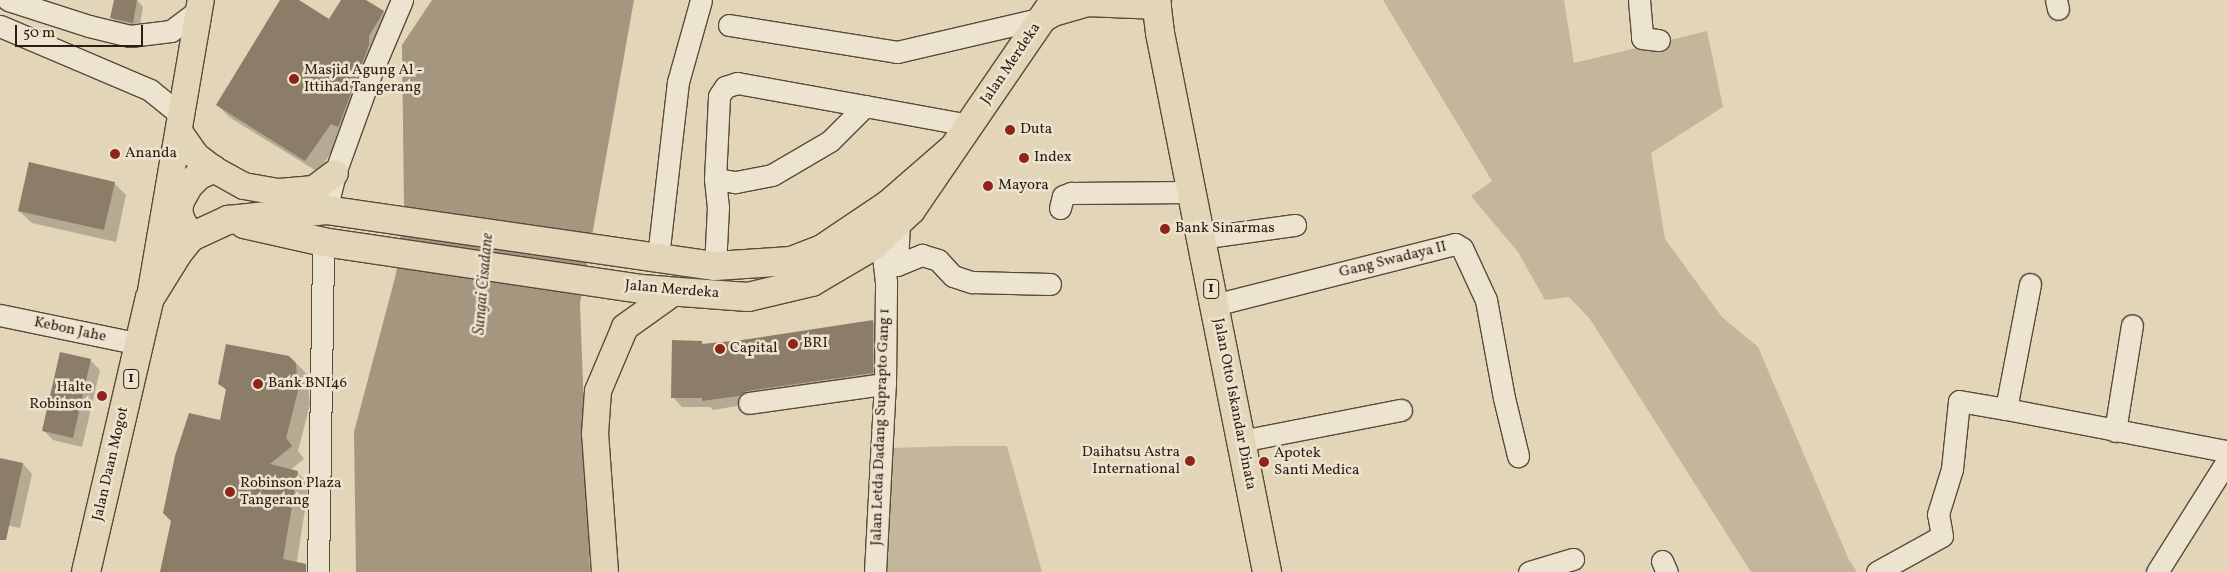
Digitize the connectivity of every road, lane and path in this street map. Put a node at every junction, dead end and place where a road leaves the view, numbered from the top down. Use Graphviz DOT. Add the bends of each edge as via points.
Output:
graph roads {
  1 [pos="8,0"];
  2 [pos="402,0"];
  3 [pos="701,0"];
  4 [pos="1639,0"];
  5 [pos="1156,2"];
  6 [pos="200,5"];
  7 [pos="1049,9"];
  8 [pos="729,25"];
  9 [pos="0,26"];
  10 [pos="1659,40"];
  11 [pos="865,106"];
  12 [pos="181,124"];
  13 [pos="969,125"];
  14 [pos="950,151"];
  15 [pos="213,169"];
  16 [pos="335,173"];
  17 [pos="715,179"];
  18 [pos="1191,192"];
  19 [pos="1060,208"];
  20 [pos="326,210"];
  21 [pos="355,213"];
  22 [pos="228,220"];
  23 [pos="1295,225"];
  24 [pos="890,230"];
  25 [pos="191,237"];
  26 [pos="1200,238"];
  27 [pos="331,243"];
  28 [pos="652,256"];
  29 [pos="715,266"];
  30 [pos="1050,284"];
  31 [pos="2030,284"];
  32 [pos="674,292"];
  33 [pos="150,298"];
  34 [pos="1214,305"];
  35 [pos="0,315"];
  36 [pos="2132,325"];
  37 [pos="140,344"];
  38 [pos="885,384"];
  39 [pos="749,403"];
  40 [pos="2006,409"];
  41 [pos="1401,410"];
  42 [pos="2115,431"];
  43 [pos="1241,441"];
  44 [pos="2227,451"];
  45 [pos="1518,456"];
  46 [pos="2227,460"];
  47 [pos="1573,559"];
  48 [pos="86,572"];
  49 [pos="318,572"];
  50 [pos="605,572"];
  51 [pos="876,572"];
  52 [pos="1267,572"];
  53 [pos="1529,572"];
  54 [pos="1876,572"];
  55 [pos="2157,572"];
  1 -- 6 [label="street" via="130,36 171,31"];
  2 -- 16 [label="street"];
  3 -- 28 [label="street" via="678,82"];
  4 -- 10 [label="street" via="1642,38"];
  5 -- 7 [label="highway" via="1088,2 1054,12"];
  5 -- 18 [label="highway, Jalan Otto Iskandar Dinata / 1"];
  6 -- 12 [label="main road, Jalan Daan Mogot"];
  7 -- 8 [label="street" via="897,52"];
  7 -- 13 [label="highway, Jalan Merdeka / 1"];
  9 -- 12 [label="street" via="150,90"];
  11 -- 13 [label="street"];
  11 -- 17 [label="street" via="830,141 772,175 735,182"];
  11 -- 17 [label="street" via="737,83 725,87 719,96"];
  12 -- 15 [label="main road" via="196,156"];
  12 -- 33 [label="main road, Jalan Daan Mogot"];
  13 -- 14 [label="highway, Jalan Merdeka / 1"];
  14 -- 24 [label="highway, Jalan Merdeka / 1" via="911,210"];
  14 -- 29 [label="highway, Jalan Merdeka / 1" via="889,204 822,249 791,261"];
  15 -- 16 [label="main road" via="244,186 279,192 314,189"];
  15 -- 25 [label="highway" via="194,180 180,201 181,221"];
  16 -- 20 [label="street"];
  17 -- 29 [label="street" via="718,207"];
  18 -- 19 [label="street" via="1071,193 1063,196"];
  18 -- 26 [label="highway, Jalan Otto Iskandar Dinata / 1"];
  20 -- 21 [label="highway, Jalan Daan Mogot / 1"];
  20 -- 22 [label="highway, Jalan Daan Mogot / 1"];
  21 -- 28 [label="highway, Jalan Merdeka / 1"];
  22 -- 25 [label="highway, Jalan Daan Mogot / 1"];
  22 -- 27 [label="highway, 1"];
  23 -- 26 [label="street"];
  24 -- 30 [label="street" via="897,265 922,255 938,260 953,276 972,282"];
  24 -- 32 [label="highway, Jalan Merdeka / 1" via="873,246 812,282 748,297"];
  24 -- 38 [label="street, Jalan Letda Dadang Suprapto Gang 1"];
  25 -- 33 [label="highway, Jalan Daan Mogot / 1"];
  26 -- 34 [label="highway, Jalan Otto Iskandar Dinata / 1"];
  27 -- 32 [label="highway, Jalan Merdeka / 1"];
  27 -- 49 [label="street"];
  28 -- 29 [label="highway, Jalan Merdeka / 1"];
  31 -- 40 [label="street"];
  32 -- 50 [label="main road" via="625,327 598,391 595,434"];
  33 -- 37 [label="highway, Jalan Daan Mogot / 1"];
  34 -- 43 [label="highway, Jalan Otto Iskandar Dinata / 1"];
  34 -- 45 [label="street, Gang Swadaya II" via="1455,244 1462,248 1486,300"];
  35 -- 37 [label="street, Kebon Jahe"];
  36 -- 42 [label="street"];
  37 -- 48 [label="highway, Jalan Daan Mogot / 1"];
  38 -- 39 [label="street"];
  38 -- 51 [label="street, Jalan Letda Dadang Suprapto Gang 1"];
  40 -- 42 [label="street"];
  40 -- 54 [label="street" via="1959,400 1952,469 1938,514 1942,536"];
  41 -- 43 [label="street"];
  42 -- 44 [label="street"];
  43 -- 52 [label="highway, Jalan Otto Iskandar Dinata / 1"];
  46 -- 55 [label="street"];
  47 -- 53 [label="street"];
}
